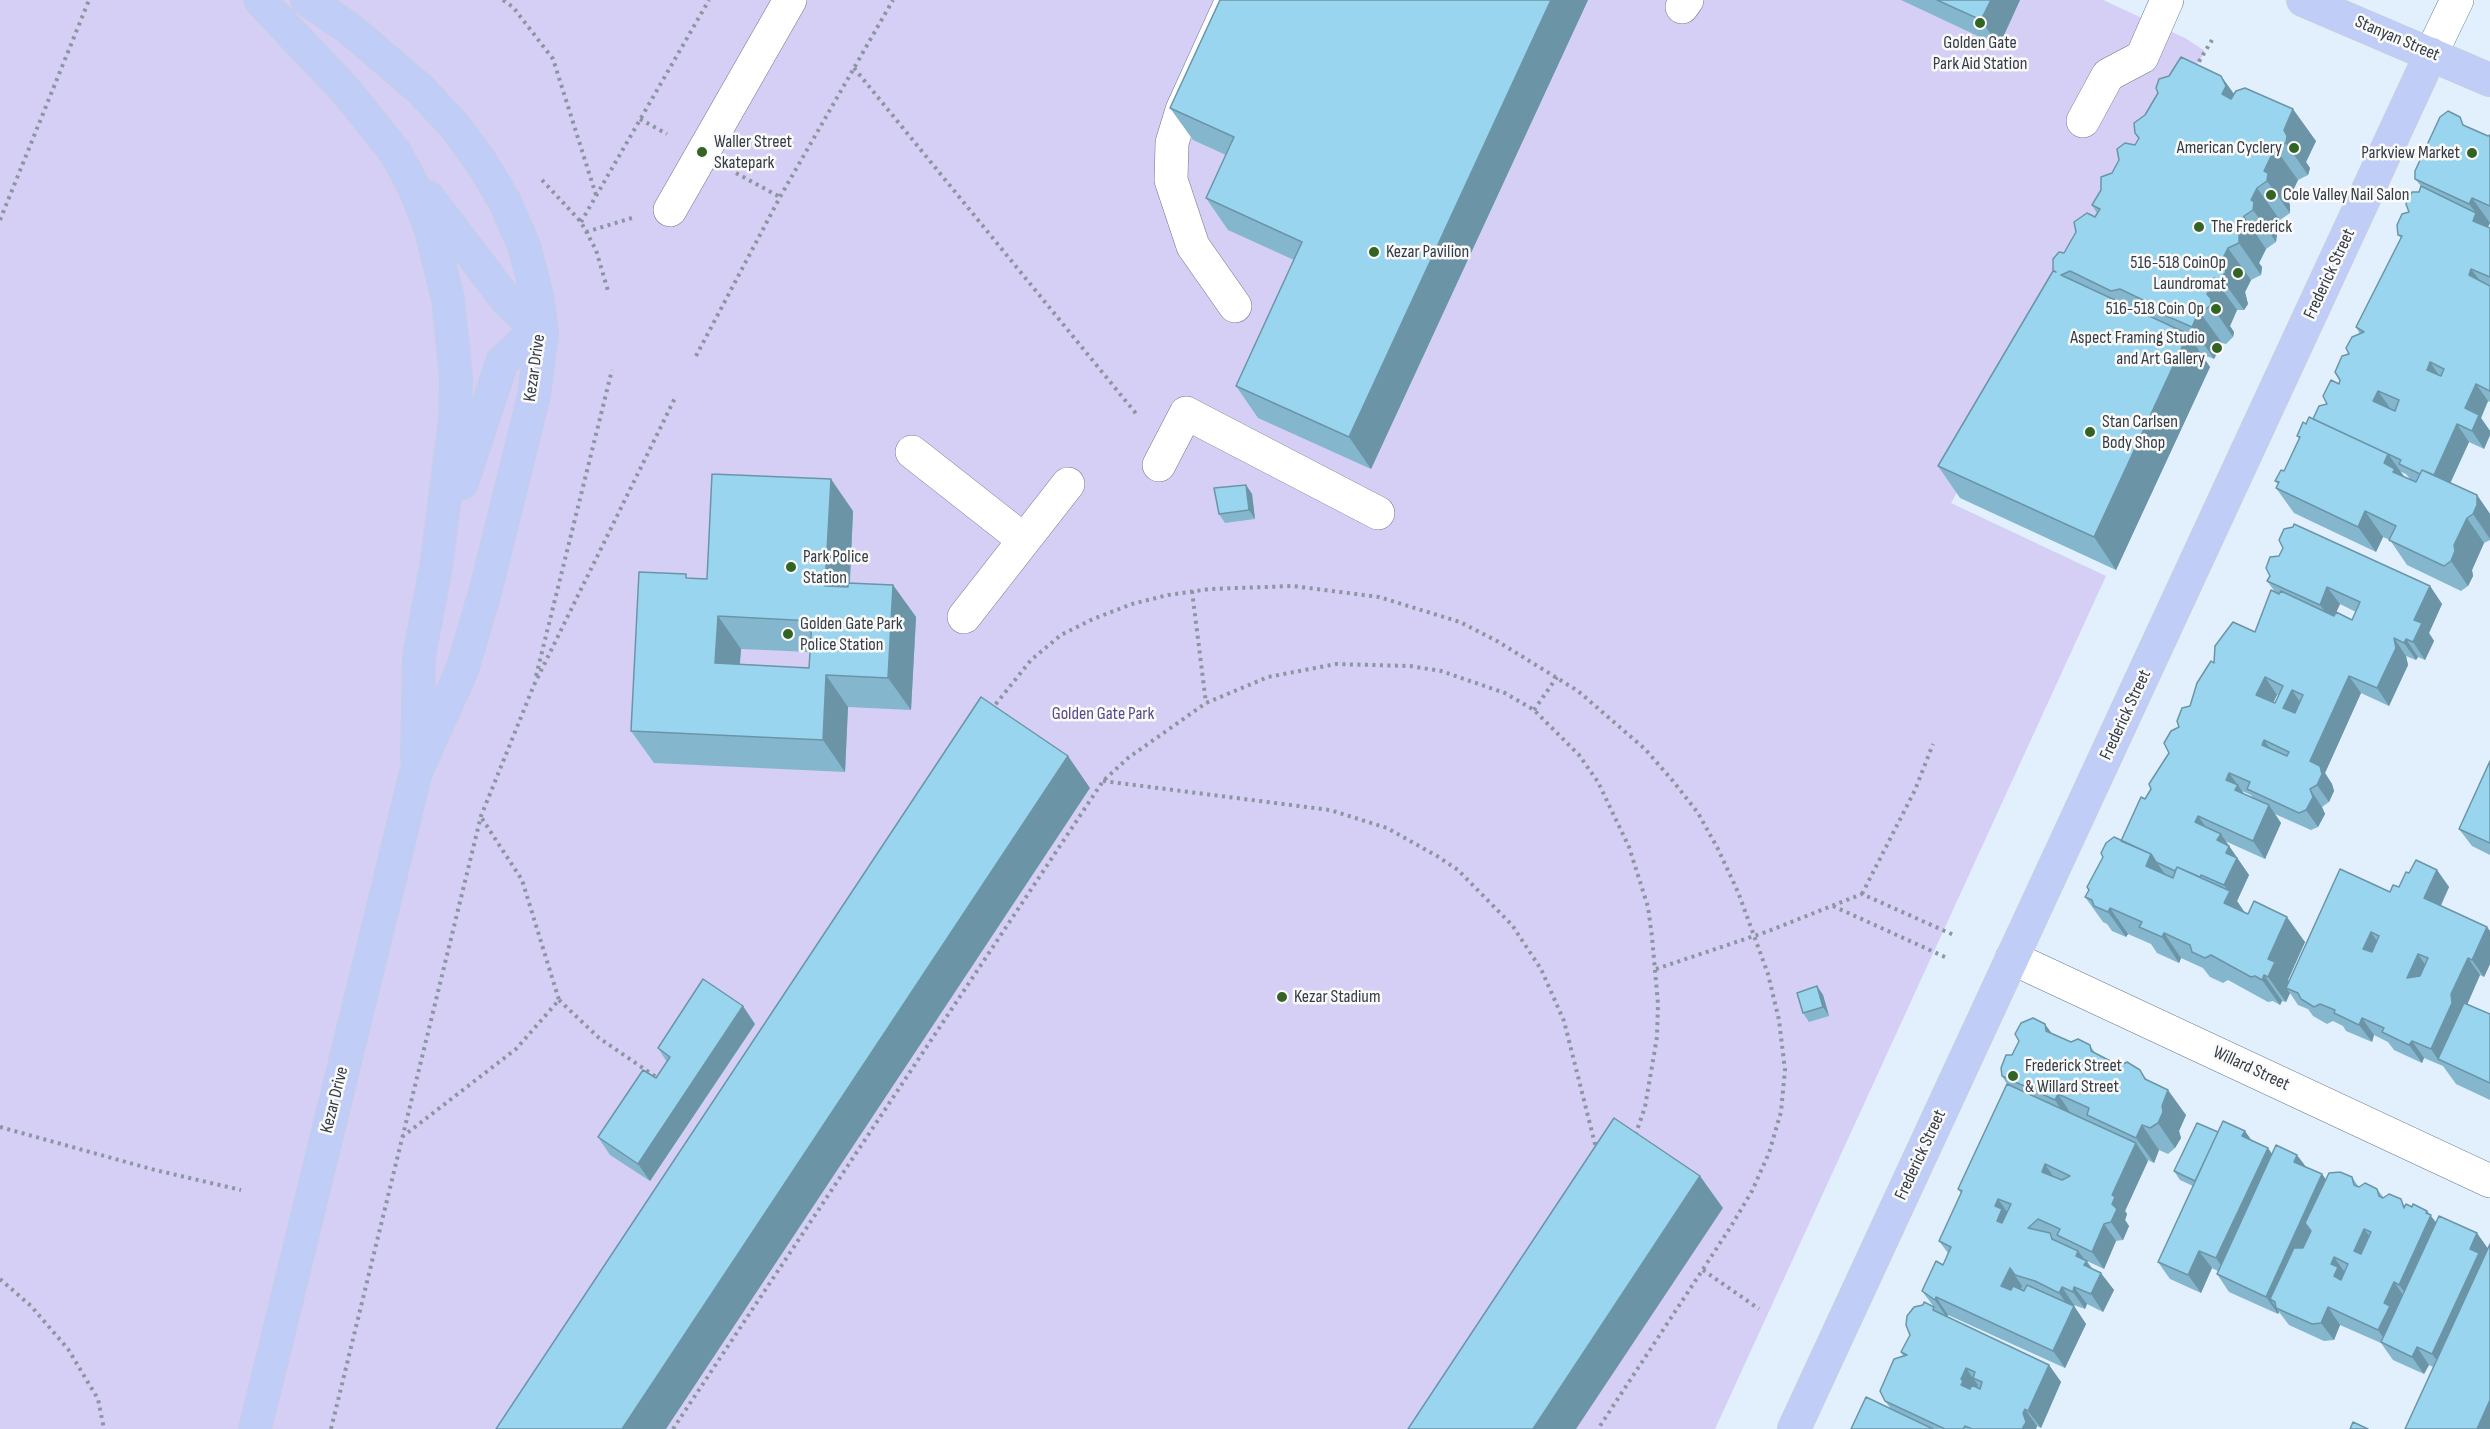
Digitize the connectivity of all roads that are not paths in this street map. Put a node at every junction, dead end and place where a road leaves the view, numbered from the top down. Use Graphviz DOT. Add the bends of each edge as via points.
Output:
graph roads {
  1 [pos="260,0"];
  2 [pos="307,0"];
  3 [pos="790,0"];
  4 [pos="1232,0"];
  5 [pos="2167,0"];
  6 [pos="2303,0"];
  7 [pos="2457,0"];
  8 [pos="2432,54"];
  9 [pos="2490,80"];
  10 [pos="2083,122"];
  11 [pos="395,152"];
  12 [pos="670,210"];
  13 [pos="1235,306"];
  14 [pos="542,333"];
  15 [pos="912,452"];
  16 [pos="1163,458"];
  17 [pos="1068,484"];
  18 [pos="1378,513"];
  19 [pos="1024,540"];
  20 [pos="436,567"];
  21 [pos="964,617"];
  22 [pos="416,772"];
  23 [pos="2012,958"];
  24 [pos="2490,1181"];
  25 [pos="255,1429"];
  26 [pos="1794,1429"];
  1 -- 11 [label="main road, Kezar Drive" via="347,92"];
  2 -- 14 [label="main road, Kezar Drive" via="350,29 419,88 454,125 481,162 505,202 524,246"];
  3 -- 12 [label="street"];
  4 -- 13 [label="street" via="1182,110 1172,143 1171,180 1193,246"];
  5 -- 10 [label="street" via="2142,57 2108,75"];
  6 -- 8 [label="main road, Stanyan Street"];
  7 -- 8 [label="street, Frederick Street"];
  8 -- 9 [label="main road, Stanyan Street"];
  8 -- 23 [label="main road, Frederick Street"];
  11 -- 14 [label="main road" via="508,302"];
  11 -- 20 [label="main road, Kezar Drive" via="430,227 453,336 455,420"];
  14 -- 20 [label="main road" via="525,340 502,362"];
  14 -- 22 [label="main road, Kezar Drive" via="534,395 486,589 462,670"];
  15 -- 19 [label="street"];
  16 -- 18 [label="street" via="1186,412"];
  17 -- 19 [label="street"];
  19 -- 21 [label="street"];
  20 -- 22 [label="main road, Kezar Drive" via="419,657"];
  22 -- 25 [label="main road, Kezar Drive"];
  23 -- 24 [label="street, Willard Street"];
  23 -- 26 [label="main road, Frederick Street"];
}
